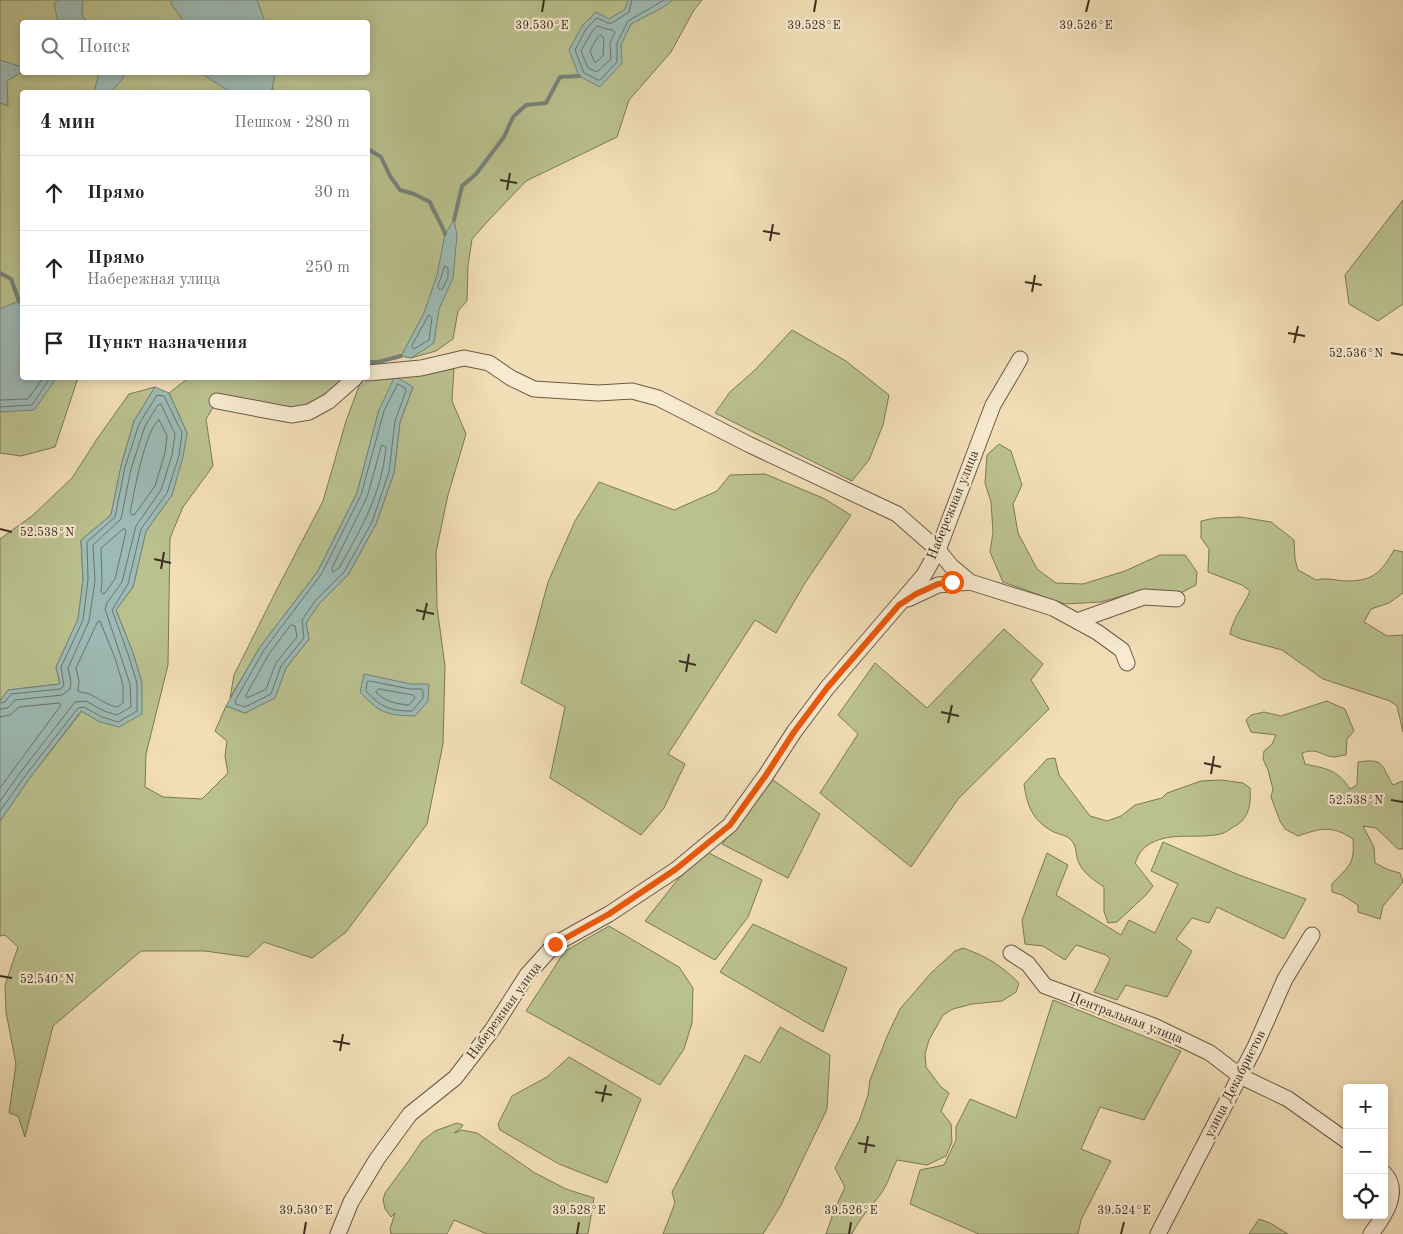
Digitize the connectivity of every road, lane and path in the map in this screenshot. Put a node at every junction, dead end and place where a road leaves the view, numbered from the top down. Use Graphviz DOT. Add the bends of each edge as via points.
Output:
graph roads {
  1 [pos="1020,359"];
  2 [pos="370,373"];
  3 [pos="353,380"];
  4 [pos="217,401"];
  5 [pos="938,550"];
  6 [pos="970,582"];
  7 [pos="1177,599"];
  8 [pos="899,605"];
  9 [pos="1077,621"];
  10 [pos="1128,663"];
  11 [pos="1312,935"];
  12 [pos="1010,953"];
  13 [pos="1240,1076"];
  14 [pos="1343,1138"];
  15 [pos="1385,1174"];
  16 [pos="338,1234"];
  17 [pos="1158,1234"];
  18 [pos="1371,1234"];
  1 -- 5 [label="street, Набережная улица" via="993,405"];
  2 -- 5 [label="street" via="421,368 464,358 489,363 534,388 598,393 632,391 658,398 897,514"];
  3 -- 4 [label="street" via="329,401 309,412 291,415"];
  5 -- 6 [label="street"];
  5 -- 8 [label="street, Набережная улица" via="924,575"];
  6 -- 8 [label="street" via="938,584"];
  6 -- 9 [label="street" via="1053,608"];
  7 -- 9 [label="street" via="1144,597"];
  8 -- 16 [label="street, Набережная улица" via="827,688 730,825 676,869 549,950 527,975 492,1030 455,1078 410,1114 355,1195"];
  9 -- 10 [label="street" via="1122,650"];
  11 -- 13 [label="street, улица Декабристов" via="1286,979"];
  12 -- 13 [label="street, Центральная улица" via="1028,964 1045,986 1154,1026 1210,1053"];
  13 -- 14 [label="street, Центральная улица" via="1288,1099"];
  13 -- 17 [label="street, улица Декабристов"];
  15 -- 18 [label="street" via="1391,1196 1384,1216"];
}
